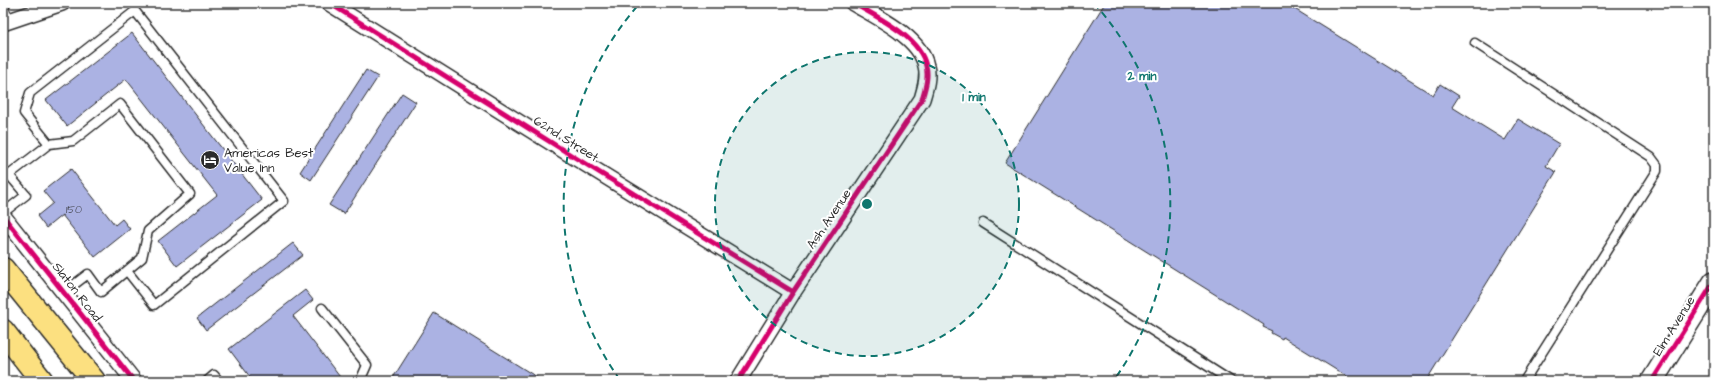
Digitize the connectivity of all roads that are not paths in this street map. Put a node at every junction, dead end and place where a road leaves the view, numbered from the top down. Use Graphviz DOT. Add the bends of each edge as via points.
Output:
graph roads {
  1 [pos="62,3"];
  2 [pos="329,3"];
  3 [pos="853,3"];
  4 [pos="3,5"];
  5 [pos="6,22"];
  6 [pos="1474,42"];
  7 [pos="49,144"];
  8 [pos="3,215"];
  9 [pos="983,223"];
  10 [pos="3,270"];
  11 [pos="127,271"];
  12 [pos="1714,282"];
  13 [pos="793,292"];
  14 [pos="63,293"];
  15 [pos="322,308"];
  16 [pos="3,331"];
  17 [pos="42,381"];
  18 [pos="94,381"];
  19 [pos="134,381"];
  20 [pos="207,381"];
  21 [pos="219,381"];
  22 [pos="360,381"];
  23 [pos="738,381"];
  24 [pos="1231,381"];
  25 [pos="1524,381"];
  26 [pos="1652,381"];
  1 -- 5 [label="street"];
  2 -- 13 [label="street, 62nd Street"];
  3 -- 13 [label="street, Ash Avenue" via="900,32 918,49 926,66 926,83 922,99"];
  4 -- 5 [label="lane"];
  6 -- 25 [label="lane" via="1651,157 1657,165 1657,171"];
  7 -- 8 [label="lane" via="9,175 26,195"];
  7 -- 11 [label="lane" via="73,141 120,104 190,194 148,231 142,258"];
  7 -- 11 [label="lane" via="24,113 30,93 135,11 284,201 154,305"];
  8 -- 14 [label="street, Slaton Road"];
  9 -- 24 [label="lane"];
  10 -- 18 [label="highway"];
  11 -- 14 [label="lane" via="101,292 88,274"];
  12 -- 26 [label="street, Elm Avenue"];
  13 -- 23 [label="street, Ash Avenue"];
  14 -- 19 [label="street, Slaton Road"];
  15 -- 22 [label="lane" via="367,365"];
  16 -- 17 [label="highway"];
  20 -- 21 [label="lane" via="214,375"];
}
